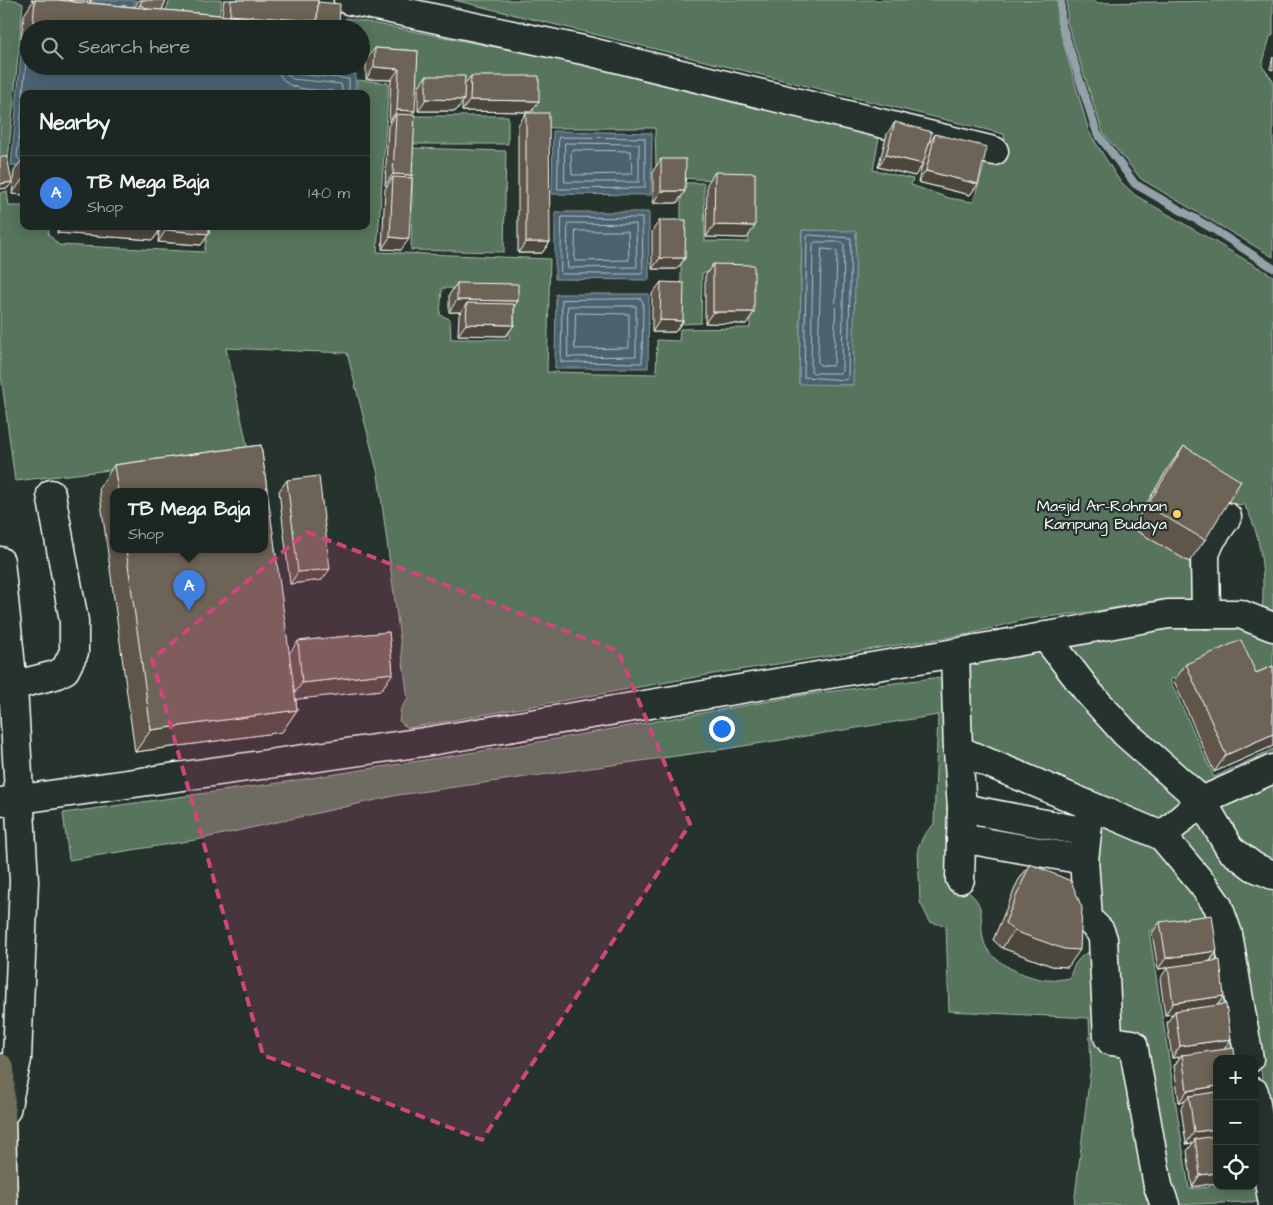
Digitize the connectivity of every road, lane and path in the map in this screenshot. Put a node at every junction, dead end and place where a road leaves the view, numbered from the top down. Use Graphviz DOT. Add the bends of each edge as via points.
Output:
graph roads {
  1 [pos="348,0"];
  2 [pos="994,151"];
  3 [pos="51,494"];
  4 [pos="1227,517"];
  5 [pos="0,561"];
  6 [pos="1206,614"];
  7 [pos="1273,627"];
  8 [pos="1045,636"];
  9 [pos="955,653"];
  10 [pos="7,688"];
  11 [pos="958,750"];
  12 [pos="1273,769"];
  13 [pos="10,801"];
  14 [pos="1202,801"];
  15 [pos="962,808"];
  16 [pos="1088,820"];
  17 [pos="1162,836"];
  18 [pos="961,838"];
  19 [pos="1084,860"];
  20 [pos="1273,875"];
  21 [pos="960,879"];
  22 [pos="1248,1055"];
  23 [pos="0,1068"];
  24 [pos="1255,1100"];
  25 [pos="2,1126"];
  26 [pos="1273,1204"];
  27 [pos="3,1205"];
  28 [pos="1165,1205"];
  29 [pos="1265,1205"];
  1 -- 2 [label="lane" via="583,50"];
  3 -- 10 [label="lane" via="74,621 74,652 65,670"];
  4 -- 6 [label="lane" via="1210,540 1205,554"];
  5 -- 10 [label="lane"];
  6 -- 7 [label="lane" via="1240,614"];
  6 -- 8 [label="lane" via="1168,614"];
  8 -- 9 [label="lane"];
  8 -- 14 [label="lane" via="1088,693 1125,733"];
  9 -- 11 [label="lane"];
  9 -- 13 [label="lane" via="424,742"];
  10 -- 13 [label="lane"];
  11 -- 15 [label="lane"];
  11 -- 16 [label="lane"];
  12 -- 14 [label="lane"];
  13 -- 25 [label="lane" via="24,881 17,1059"];
  14 -- 17 [label="lane"];
  14 -- 20 [label="lane" via="1230,849"];
  15 -- 16 [label="lane"];
  15 -- 18 [label="lane"];
  16 -- 17 [label="lane"];
  16 -- 19 [label="lane"];
  17 -- 22 [label="lane" via="1218,906 1228,934"];
  18 -- 19 [label="lane"];
  18 -- 21 [label="lane"];
  19 -- 28 [label="lane" via="1088,920 1100,931 1103,939 1108,1037 1111,1041 1133,1044 1158,1186"];
  23 -- 25 [label="main road"];
  24 -- 26 [label="lane"];
  25 -- 27 [label="main road"];
  26 -- 29 [label="lane"];
}
